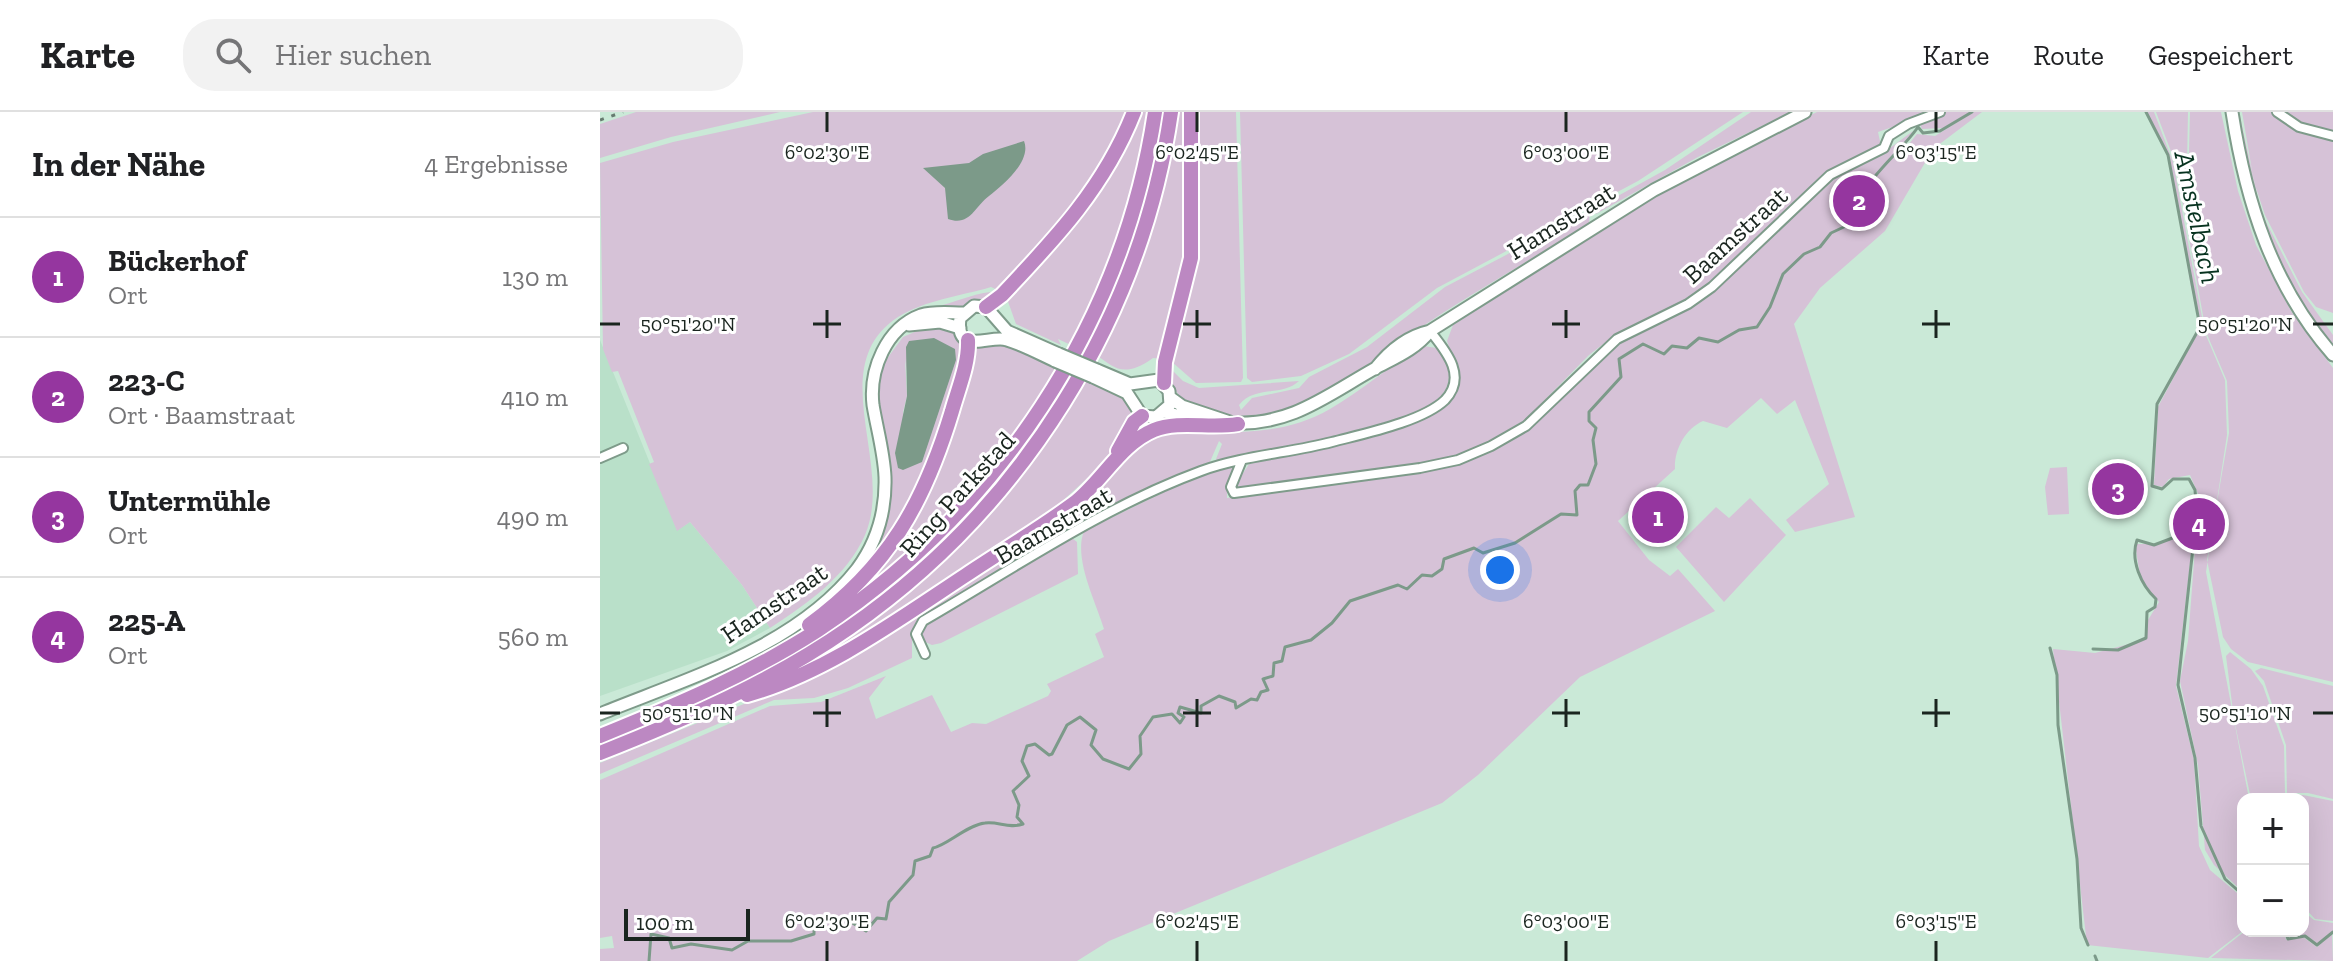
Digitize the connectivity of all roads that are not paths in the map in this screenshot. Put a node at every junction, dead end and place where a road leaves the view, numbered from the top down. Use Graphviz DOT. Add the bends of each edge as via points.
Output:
graph roads {
  1 [pos="1134,112"];
  2 [pos="1155,112"];
  3 [pos="1171,112"];
  4 [pos="1191,112"];
  5 [pos="1805,112"];
  6 [pos="1940,112"];
  7 [pos="2232,112"];
  8 [pos="2277,112"];
  9 [pos="2333,136"];
  10 [pos="986,307"];
  11 [pos="963,313"];
  12 [pos="909,325"];
  13 [pos="1430,331"];
  14 [pos="964,334"];
  15 [pos="2333,355"];
  16 [pos="1057,357"];
  17 [pos="1095,374"];
  18 [pos="1164,383"];
  19 [pos="1171,398"];
  20 [pos="1164,412"];
  21 [pos="1142,416"];
  22 [pos="1238,424"];
  23 [pos="623,448"];
  24 [pos="600,458"];
  25 [pos="1242,460"];
  26 [pos="1107,472"];
  27 [pos="925,654"];
  28 [pos="747,670"];
  29 [pos="715,703"];
  30 [pos="600,714"];
  31 [pos="600,736"];
  32 [pos="600,753"];
  1 -- 10 [label="highway" via="1091,196"];
  2 -- 28 [label="highway, Ring Parkstad" via="1139,189 1099,304 1047,401 1018,442 973,498 895,573 815,632"];
  3 -- 29 [label="highway, Ring Parkstad" via="1159,179 1122,292 1083,371 1030,451 960,535 893,596 802,659"];
  4 -- 18 [label="highway" via="1191,258"];
  5 -- 13 [label="main road, Hamstraat" via="1654,190"];
  6 -- 25 [label="street, Baamstraat" via="1908,124 1889,136 1884,148 1830,175 1712,287 1617,339 1526,426 1491,446 1458,460 1398,472 1234,493 1231,487"];
  7 -- 15 [label="main road" via="2248,197 2265,245 2288,292"];
  8 -- 9 [label="street" via="2299,127"];
  10 -- 11 [label="main road, Hamstraat"];
  10 -- 16 [label="main road" via="1007,331"];
  11 -- 12 [label="main road, Hamstraat" via="925,314"];
  11 -- 14 [label="main road"];
  12 -- 14 [label="main road" via="940,322"];
  12 -- 30 [label="main road, Hamstraat" via="886,345 875,371 873,404 885,474 884,503 878,531 855,571 801,619 744,654"];
  13 -- 22 [label="main road, Hamstraat" via="1417,334 1375,369 1312,408"];
  13 -- 25 [label="street, Baamstraat" via="1454,371 1449,394 1437,406 1365,433"];
  14 -- 16 [label="main road" via="980,343 1005,339"];
  14 -- 28 [label="highway" via="962,377 915,510 892,545 845,597"];
  16 -- 17 [label="main road, bridge"];
  17 -- 18 [label="main road" via="1130,384 1153,379"];
  17 -- 21 [label="main road" via="1127,393"];
  18 -- 19 [label="main road"];
  19 -- 20 [label="main road"];
  19 -- 22 [label="main road, Hamstraat"];
  20 -- 21 [label="main road, Hamstraat"];
  20 -- 22 [label="main road, Hamstraat"];
  21 -- 26 [label="highway"];
  22 -- 26 [label="highway" via="1161,427 1126,449"];
  23 -- 24 [label="street"];
  25 -- 27 [label="street, Baamstraat" via="1185,477 1095,521 923,621 916,634"];
  26 -- 29 [label="highway" via="1074,504 892,624 790,678"];
  28 -- 31 [label="highway, Ring Parkstad"];
  29 -- 32 [label="highway, Ring Parkstad"];
}
